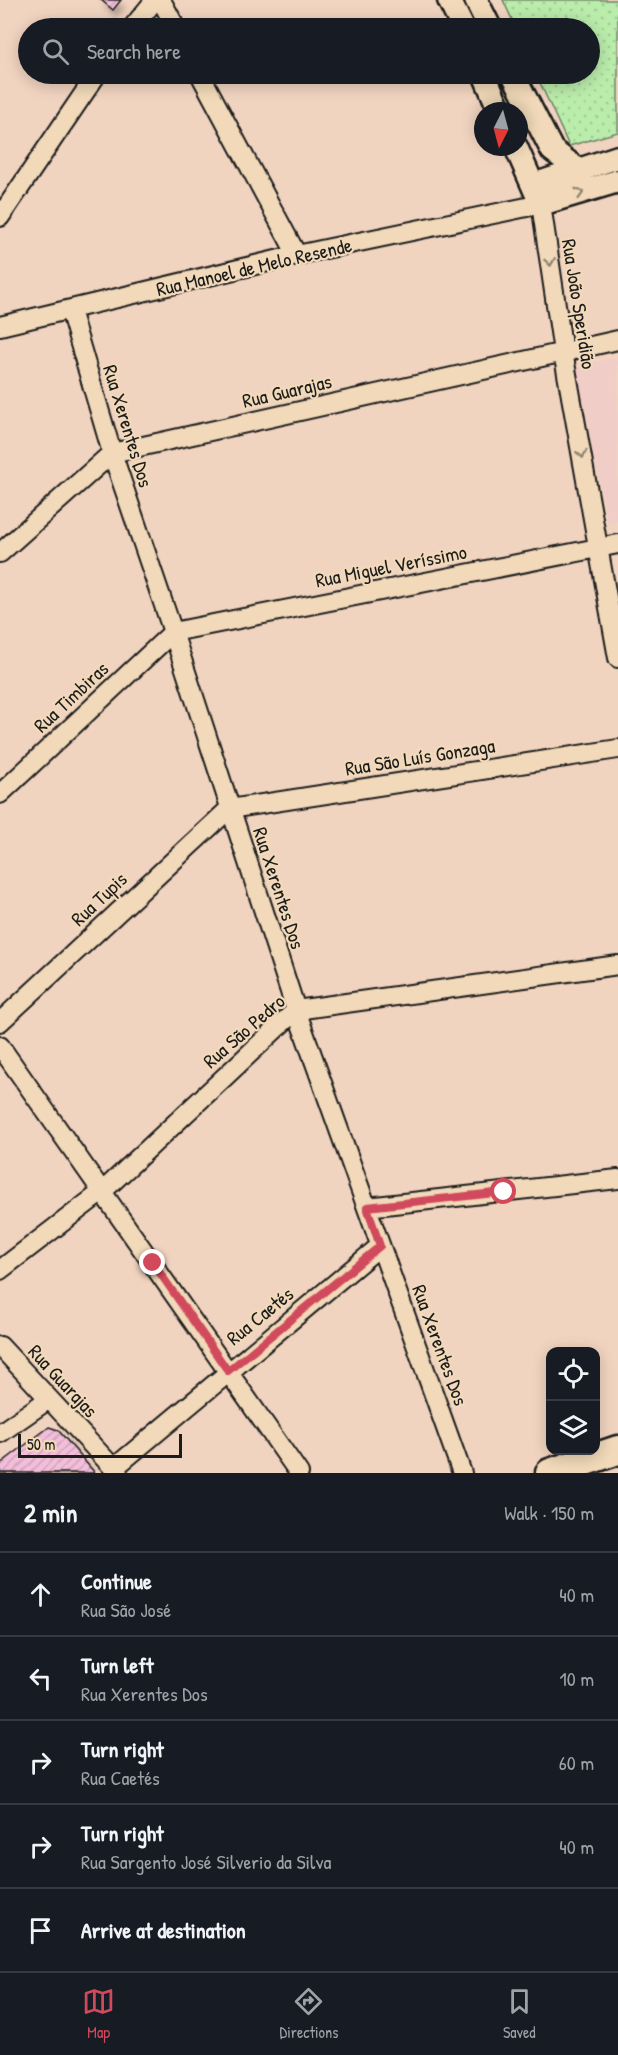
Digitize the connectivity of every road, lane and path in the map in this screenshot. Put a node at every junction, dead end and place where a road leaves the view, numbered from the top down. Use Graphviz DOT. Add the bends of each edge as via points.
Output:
graph roads {
  1 [pos="156,0"];
  2 [pos="161,0"];
  3 [pos="449,0"];
  4 [pos="476,0"];
  5 [pos="141,18"];
  6 [pos="171,18"];
  7 [pos="458,18"];
  8 [pos="485,18"];
  9 [pos="90,84"];
  10 [pos="205,84"];
  11 [pos="488,84"];
  12 [pos="518,84"];
  13 [pos="496,102"];
  14 [pos="520,156"];
  15 [pos="618,157"];
  16 [pos="577,169"];
  17 [pos="618,181"];
  18 [pos="537,194"];
  19 [pos="0,217"];
  20 [pos="297,255"];
  21 [pos="70,310"];
  22 [pos="0,326"];
  23 [pos="618,340"];
  24 [pos="563,352"];
  25 [pos="112,453"];
  26 [pos="609,546"];
  27 [pos="0,553"];
  28 [pos="173,632"];
  29 [pos="618,658"];
  30 [pos="618,748"];
  31 [pos="0,794"];
  32 [pos="229,809"];
  33 [pos="618,966"];
  34 [pos="296,1010"];
  35 [pos="0,1022"];
  36 [pos="0,1046"];
  37 [pos="618,1179"];
  38 [pos="103,1191"];
  39 [pos="367,1207"];
  40 [pos="380,1246"];
  41 [pos="0,1270"];
  42 [pos="0,1346"];
  43 [pos="228,1371"];
  44 [pos="49,1399"];
  45 [pos="0,1433"];
  46 [pos="618,1450"];
  47 [pos="586,1465"];
  48 [pos="116,1471"];
  49 [pos="299,1473"];
  50 [pos="462,1473"];
  51 [pos="550,1473"];
  1 -- 5 [label="street"];
  2 -- 6 [label="street"];
  3 -- 7 [label="street"];
  4 -- 8 [label="street"];
  9 -- 19 [label="street"];
  10 -- 20 [label="street"];
  11 -- 13 [label="street"];
  12 -- 16 [label="street" via="552,150"];
  14 -- 18 [label="street"];
  15 -- 16 [label="street, Rua Manoel de Melo Resende"];
  16 -- 18 [label="street, Rua Manoel de Melo Resende"];
  18 -- 17 [label="street, Rua Manoel de Melo Resende, one-way"];
  18 -- 20 [label="street, Rua Manoel de Melo Resende" via="509,210"];
  18 -- 24 [label="street, Rua João Speridião, one-way"];
  20 -- 21 [label="street, Rua Manoel de Melo Resende"];
  21 -- 22 [label="street, Rua Manoel de Melo Resende"];
  21 -- 25 [label="street, Rua Xerentes Dos"];
  23 -- 24 [label="street, Rua Guarajas"];
  24 -- 25 [label="street, Rua Guarajas"];
  24 -- 26 [label="street, Rua João Speridião, one-way"];
  25 -- 27 [label="street, Rua Guarajas"];
  25 -- 28 [label="street, Rua Xerentes Dos"];
  26 -- 28 [label="street, Rua Miguel Veríssimo"];
  26 -- 29 [label="street, Rua João Speridião"];
  28 -- 31 [label="street, Rua Timbiras"];
  28 -- 32 [label="street, Rua Xerentes Dos"];
  30 -- 32 [label="street, Rua São Luís Gonzaga"];
  32 -- 34 [label="street, Rua Xerentes Dos"];
  32 -- 35 [label="street, Rua Tupis"];
  33 -- 34 [label="street, Rua São Pedro"];
  34 -- 38 [label="street, Rua São Pedro"];
  34 -- 39 [label="street, Rua Xerentes Dos"];
  36 -- 38 [label="street"];
  37 -- 39 [label="street"];
  38 -- 41 [label="street, Rua São Pedro"];
  38 -- 43 [label="street"];
  39 -- 40 [label="street, Rua Xerentes Dos"];
  40 -- 43 [label="street, Rua Caetés"];
  40 -- 50 [label="street, Rua Xerentes Dos"];
  42 -- 44 [label="street, Rua Guarajas"];
  43 -- 48 [label="street, Rua Caetés"];
  43 -- 49 [label="street"];
  44 -- 45 [label="street"];
  44 -- 48 [label="street, Rua Guarajas"];
  46 -- 47 [label="main road"];
  47 -- 51 [label="main road"];
}
